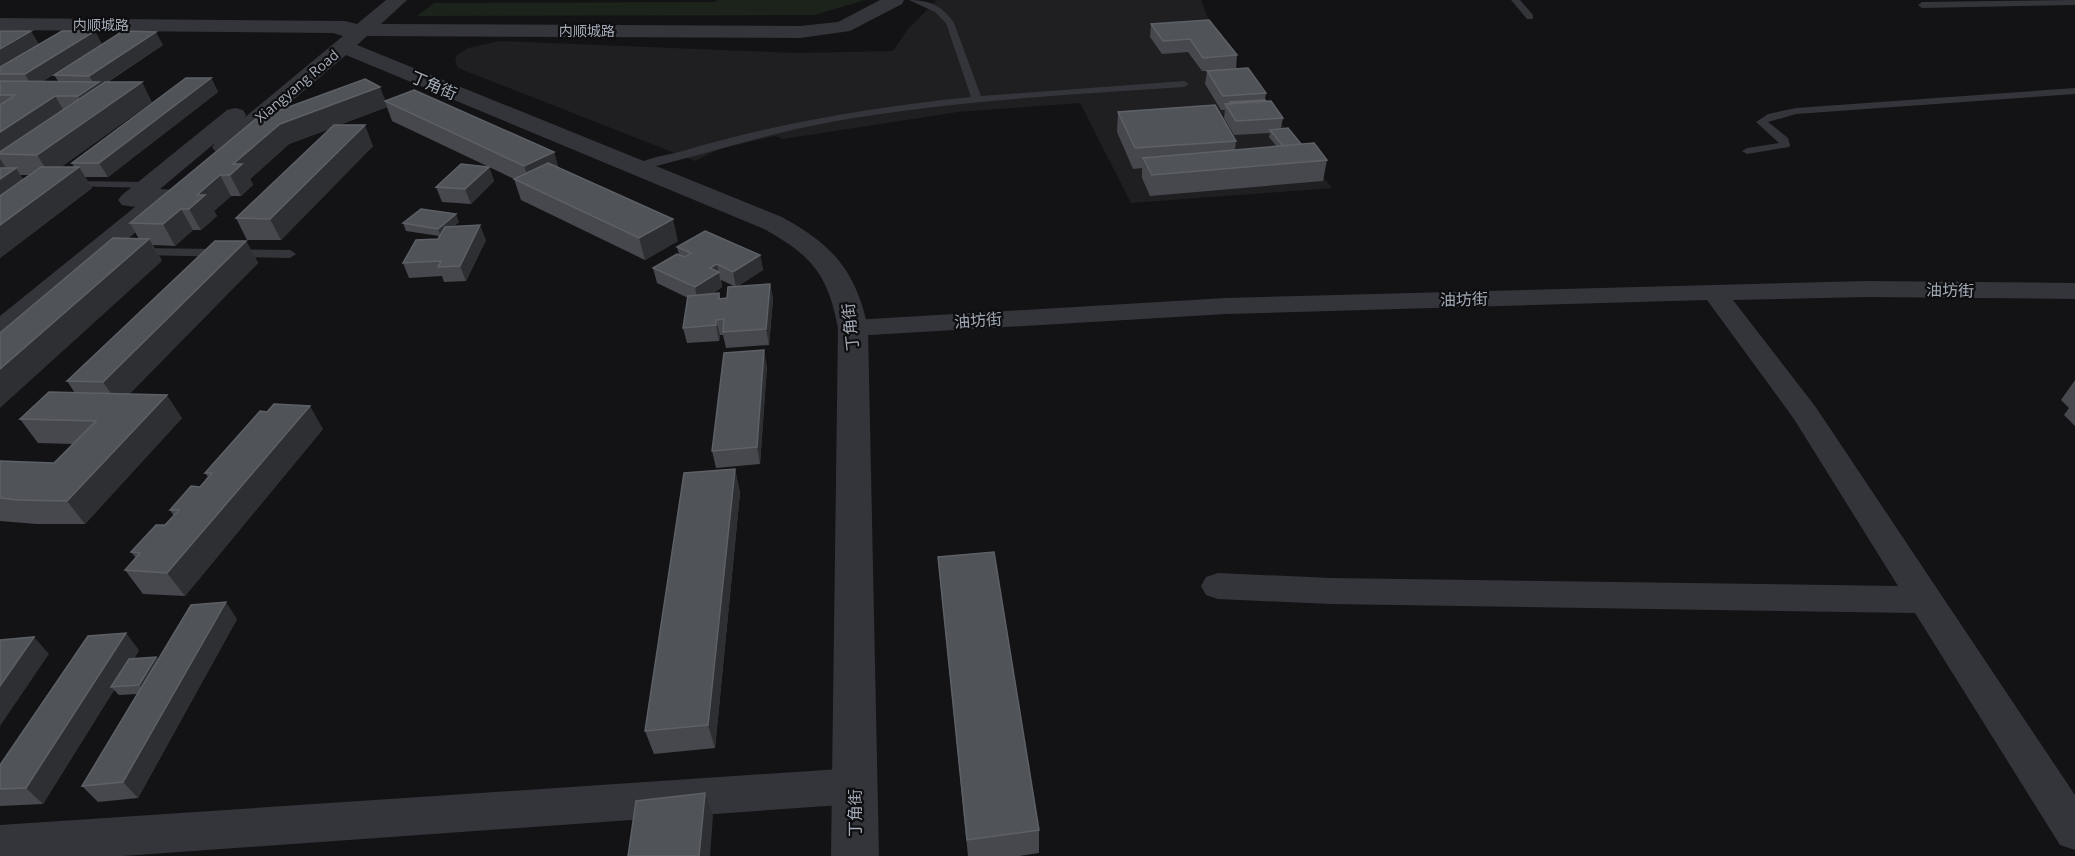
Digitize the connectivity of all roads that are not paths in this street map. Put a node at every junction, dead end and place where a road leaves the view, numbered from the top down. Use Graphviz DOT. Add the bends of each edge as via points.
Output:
graph roads {
  1 [pos="376,0"];
  2 [pos="398,0"];
  3 [pos="895,0"];
  4 [pos="913,0"];
  5 [pos="1515,0"];
  6 [pos="2075,2"];
  7 [pos="1922,5"];
  8 [pos="1530,17"];
  9 [pos="0,24"];
  10 [pos="352,30"];
  11 [pos="1184,84"];
  12 [pos="2075,90"];
  13 [pos="977,100"];
  14 [pos="1747,151"];
  15 [pos="637,168"];
  16 [pos="57,184"];
  17 [pos="149,185"];
  18 [pos="98,251"];
  19 [pos="290,254"];
  20 [pos="2075,291"];
  21 [pos="1716,294"];
  22 [pos="0,305"];
  23 [pos="853,328"];
  24 [pos="0,331"];
  25 [pos="1218,586"];
  26 [pos="1926,600"];
  27 [pos="855,786"];
  28 [pos="2075,831"];
  29 [pos="0,845"];
  30 [pos="855,856"];
  1 -- 10 [label="street, Xiangyang Road"];
  2 -- 10 [label="street, Xiangyang Road"];
  3 -- 10 [label="street, 内顺城路" via="854,22 833,29 800,32"];
  4 -- 13 [label="lane" via="944,13"];
  5 -- 8 [label="lane"];
  6 -- 7 [label="lane"];
  9 -- 10 [label="street, 内顺城路"];
  10 -- 15 [label="street, 丁角街"];
  10 -- 17 [label="street, Xiangyang Road"];
  10 -- 18 [label="street, Xiangyang Road"];
  11 -- 13 [label="lane"];
  12 -- 14 [label="lane" via="1796,111 1761,122 1785,145"];
  13 -- 15 [label="lane" via="857,114 730,140"];
  15 -- 23 [label="street, 丁角街" via="795,234 832,266 849,304"];
  16 -- 17 [label="lane"];
  17 -- 22 [label="street, Xiangyang Road"];
  18 -- 19 [label="lane"];
  18 -- 24 [label="street, Xiangyang Road"];
  20 -- 21 [label="street, 油坊街" via="1868,289"];
  21 -- 23 [label="street, 油坊街" via="1226,306"];
  21 -- 26 [label="street" via="1805,412"];
  23 -- 27 [label="street, 丁角街"];
  25 -- 26 [label="street"];
  26 -- 28 [label="street"];
  27 -- 29 [label="street"];
  27 -- 30 [label="street, 丁角街"];
}
